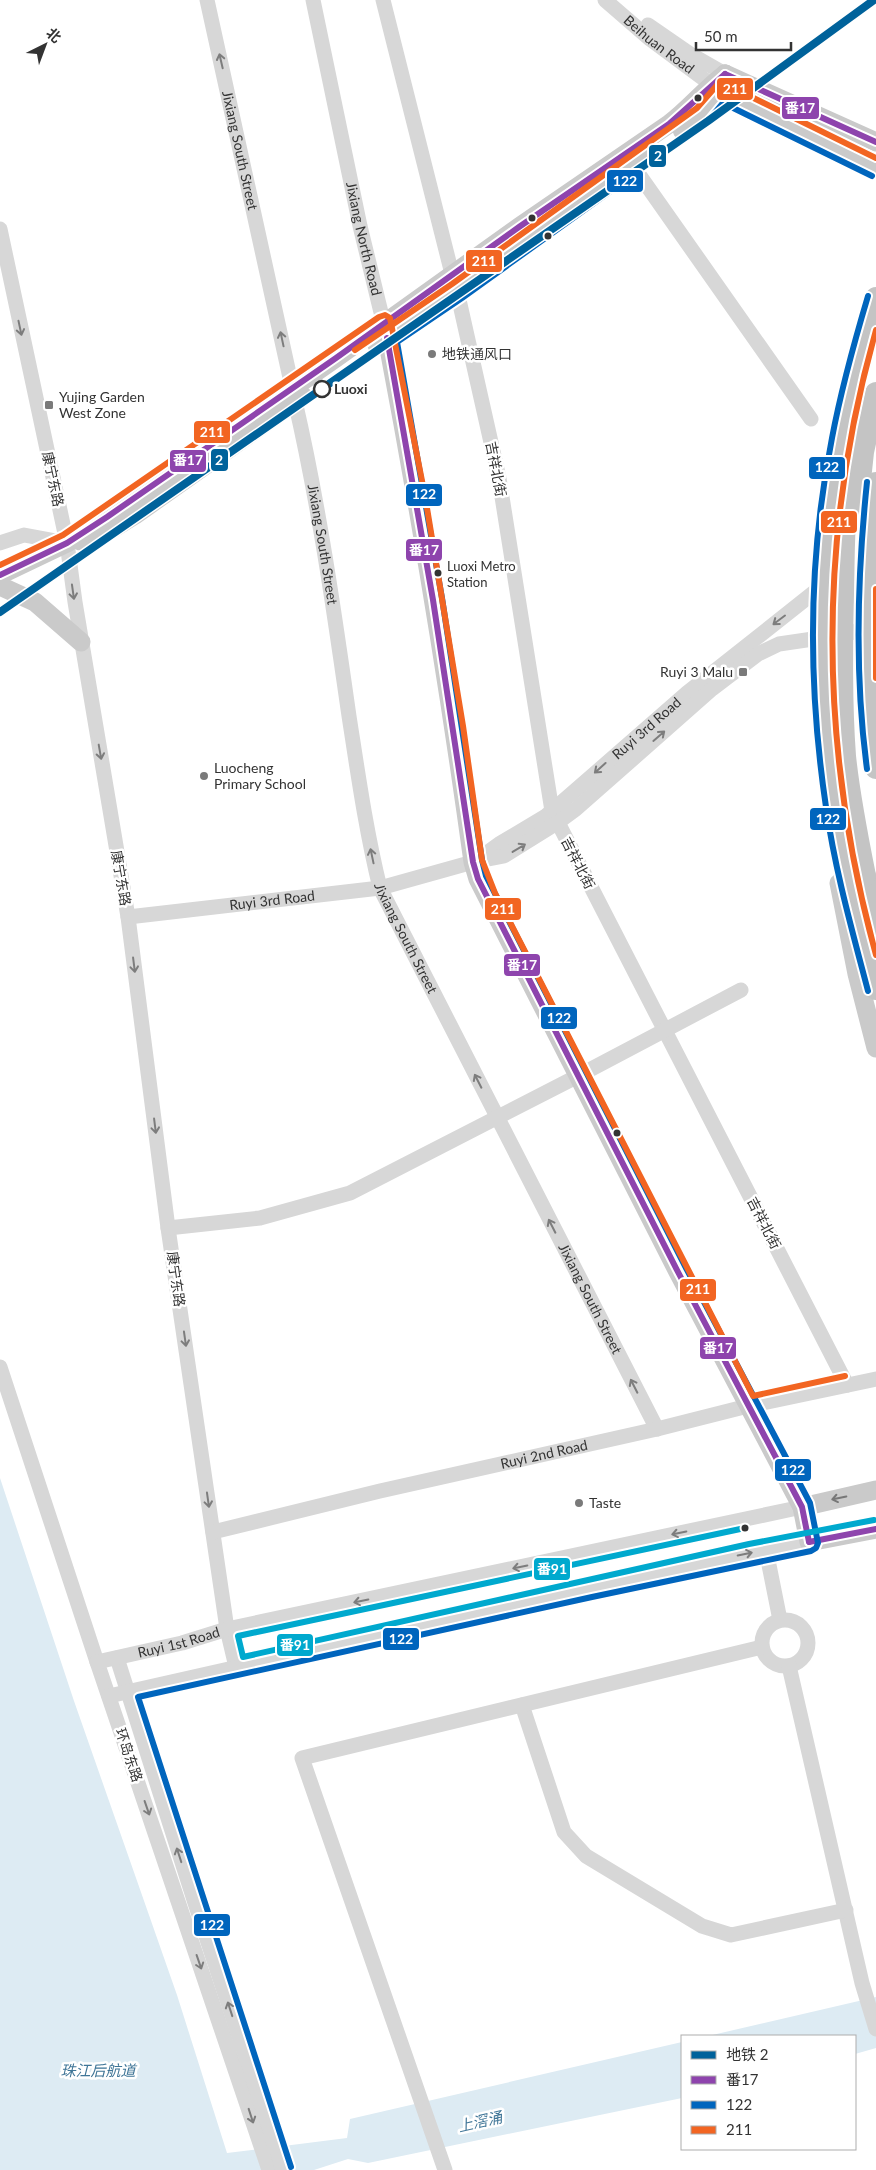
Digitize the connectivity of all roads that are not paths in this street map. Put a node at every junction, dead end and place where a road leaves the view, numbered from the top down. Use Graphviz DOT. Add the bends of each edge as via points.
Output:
graph roads {
  1 [pos="207,0"];
  2 [pos="313,0"];
  3 [pos="382,0"];
  4 [pos="605,0"];
  5 [pos="620,0"];
  6 [pos="719,83"];
  7 [pos="876,142"];
  8 [pos="628,160"];
  9 [pos="876,168"];
  10 [pos="0,229"];
  11 [pos="455,282"];
  12 [pos="876,291"];
  13 [pos="876,298"];
  14 [pos="7,302"];
  15 [pos="385,331"];
  16 [pos="876,347"];
  17 [pos="876,393"];
  18 [pos="294,394"];
  19 [pos="811,419"];
  20 [pos="876,483"];
  21 [pos="821,541"];
  22 [pos="0,542"];
  23 [pos="67,543"];
  24 [pos="876,544"];
  25 [pos="0,575"];
  26 [pos="0,586"];
  27 [pos="817,590"];
  28 [pos="876,625"];
  29 [pos="813,640"];
  30 [pos="81,642"];
  31 [pos="876,661"];
  32 [pos="814,684"];
  33 [pos="876,768"];
  34 [pos="555,817"];
  35 [pos="473,862"];
  36 [pos="863,871"];
  37 [pos="380,888"];
  38 [pos="128,917"];
  39 [pos="876,932"];
  40 [pos="876,989"];
  41 [pos="741,990"];
  42 [pos="664,1029"];
  43 [pos="876,1048"];
  44 [pos="578,1076"];
  45 [pos="497,1118"];
  46 [pos="168,1228"];
  47 [pos="0,1367"];
  48 [pos="876,1379"];
  49 [pos="847,1385"];
  50 [pos="748,1406"];
  51 [pos="656,1429"];
  52 [pos="876,1490"];
  53 [pos="802,1506"];
  54 [pos="876,1529"];
  55 [pos="213,1532"];
  56 [pos="809,1542"];
  57 [pos="766,1550"];
  58 [pos="780,1620"];
  59 [pos="227,1629"];
  60 [pos="762,1647"];
  61 [pos="117,1658"];
  62 [pos="97,1662"];
  63 [pos="789,1666"];
  64 [pos="236,1667"];
  65 [pos="127,1691"];
  66 [pos="109,1696"];
  67 [pos="522,1705"];
  68 [pos="846,1910"];
  69 [pos="876,2029"];
  70 [pos="266,2140"];
  71 [pos="443,2166"];
  72 [pos="269,2170"];
  73 [pos="283,2170"];
  18 -- 1 [label="street, Jixiang South Street, one-way"];
  2 -- 15 [label="street, Jixiang North Road"];
  3 -- 11 [label="street, 吉祥北街"];
  4 -- 6 [label="street, Beihuan Road" via="650,39"];
  5 -- 6 [label="street, Beihuan Road"];
  6 -- 7 [label="main road, Beihuan Road"];
  6 -- 8 [label="main road"];
  6 -- 9 [label="main road, Beihuan Road"];
  8 -- 11 [label="main road"];
  8 -- 19 [label="street"];
  10 -- 14 [label="street, 康宁东路"];
  11 -- 15 [label="main road"];
  11 -- 34 [label="street, 吉祥北街" via="499,478"];
  12 -- 21 [label="main road" via="850,372 838,427"];
  13 -- 36 [label="highway, bridge" via="860,347 842,429 829,511 821,610 828,755"];
  14 -- 23 [label="street, 康宁东路, one-way"];
  15 -- 18 [label="main road"];
  15 -- 35 [label="main road, Jixiang North Road" via="416,497"];
  16 -- 36 [label="highway, bridge" via="852,452 844,514 842,650 845,749"];
  17 -- 36 [label="highway, bridge" via="862,462 852,588 859,755 866,809"];
  18 -- 23 [label="main road" via="128,520 90,540"];
  37 -- 18 [label="street, Jixiang South Street, one-way" via="367,832 330,587"];
  20 -- 33 [label="highway, bridge" via="866,614"];
  21 -- 24 [label="main road"];
  21 -- 27 [label="main road"];
  22 -- 23 [label="street" via="24,534"];
  23 -- 25 [label="main road"];
  23 -- 30 [label="street, 康宁东路, one-way"];
  26 -- 30 [label="main road" via="35,602"];
  27 -- 29 [label="main road"];
  27 -- 34 [label="street, Ruyi 3rd Road, one-way" via="687,693"];
  28 -- 29 [label="street, Ruyi 3rd Road" via="858,632"];
  29 -- 32 [label="main road"];
  34 -- 29 [label="street, Ruyi 3rd Road, one-way" via="758,654 779,644"];
  30 -- 38 [label="street, 康宁东路, one-way"];
  31 -- 32 [label="main road" via="840,661 822,671"];
  32 -- 43 [label="main road" via="830,835 857,974"];
  34 -- 35 [label="street, Ruyi 3rd Road" via="504,856"];
  34 -- 42 [label="street, 吉祥北街"];
  35 -- 37 [label="street, Ruyi 3rd Road"];
  35 -- 44 [label="main road, Jixiang North Road" via="486,897"];
  36 -- 39 [label="highway"];
  36 -- 40 [label="highway"];
  37 -- 38 [label="street, Ruyi 3rd Road"];
  45 -- 37 [label="street, Jixiang South Street, one-way"];
  38 -- 46 [label="street, 康宁东路, one-way"];
  41 -- 42 [label="street"];
  42 -- 44 [label="street"];
  42 -- 49 [label="street, 吉祥北街"];
  44 -- 45 [label="street"];
  44 -- 50 [label="main road, Jixiang North Road"];
  45 -- 46 [label="street" via="350,1192 260,1218"];
  51 -- 45 [label="street, Jixiang South Street, one-way"];
  46 -- 55 [label="street, 康宁东路, one-way"];
  47 -- 62 [label="street, 环岛东路"];
  48 -- 49 [label="street, Ruyi 2nd Road"];
  49 -- 50 [label="street, Ruyi 2nd Road"];
  50 -- 51 [label="street, Ruyi 2nd Road"];
  50 -- 53 [label="main road, Jixiang North Road"];
  51 -- 55 [label="street, Ruyi 2nd Road"];
  52 -- 53 [label="main road, Ruyi 1st Road, one-way"];
  53 -- 56 [label="main road, Jixiang North Road"];
  53 -- 59 [label="street, Ruyi 1st Road, one-way"];
  54 -- 56 [label="main road"];
  55 -- 59 [label="street, 康宁东路"];
  56 -- 57 [label="street"];
  57 -- 58 [label="street"];
  64 -- 57 [label="street, one-way"];
  58 -- 60 [label="street" via="765,1630"];
  58 -- 63 [label="street" via="798,1623 808,1638 804,1656"];
  59 -- 61 [label="street, Ruyi 1st Road"];
  59 -- 64 [label="street, 康宁东路"];
  60 -- 63 [label="street" via="772,1662"];
  60 -- 67 [label="street"];
  61 -- 62 [label="street, Ruyi 1st Road"];
  61 -- 65 [label="street, 环岛东路"];
  62 -- 66 [label="street, 环岛东路"];
  63 -- 68 [label="street"];
  64 -- 65 [label="street"];
  65 -- 66 [label="street"];
  70 -- 65 [label="street, 环岛东路, one-way"];
  66 -- 70 [label="street, 环岛东路, one-way"];
  67 -- 68 [label="street" via="564,1832 586,1856 702,1926 731,1935"];
  67 -- 71 [label="street" via="302,1758"];
  68 -- 69 [label="street"];
  70 -- 72 [label="street"];
  70 -- 73 [label="street"];
}
